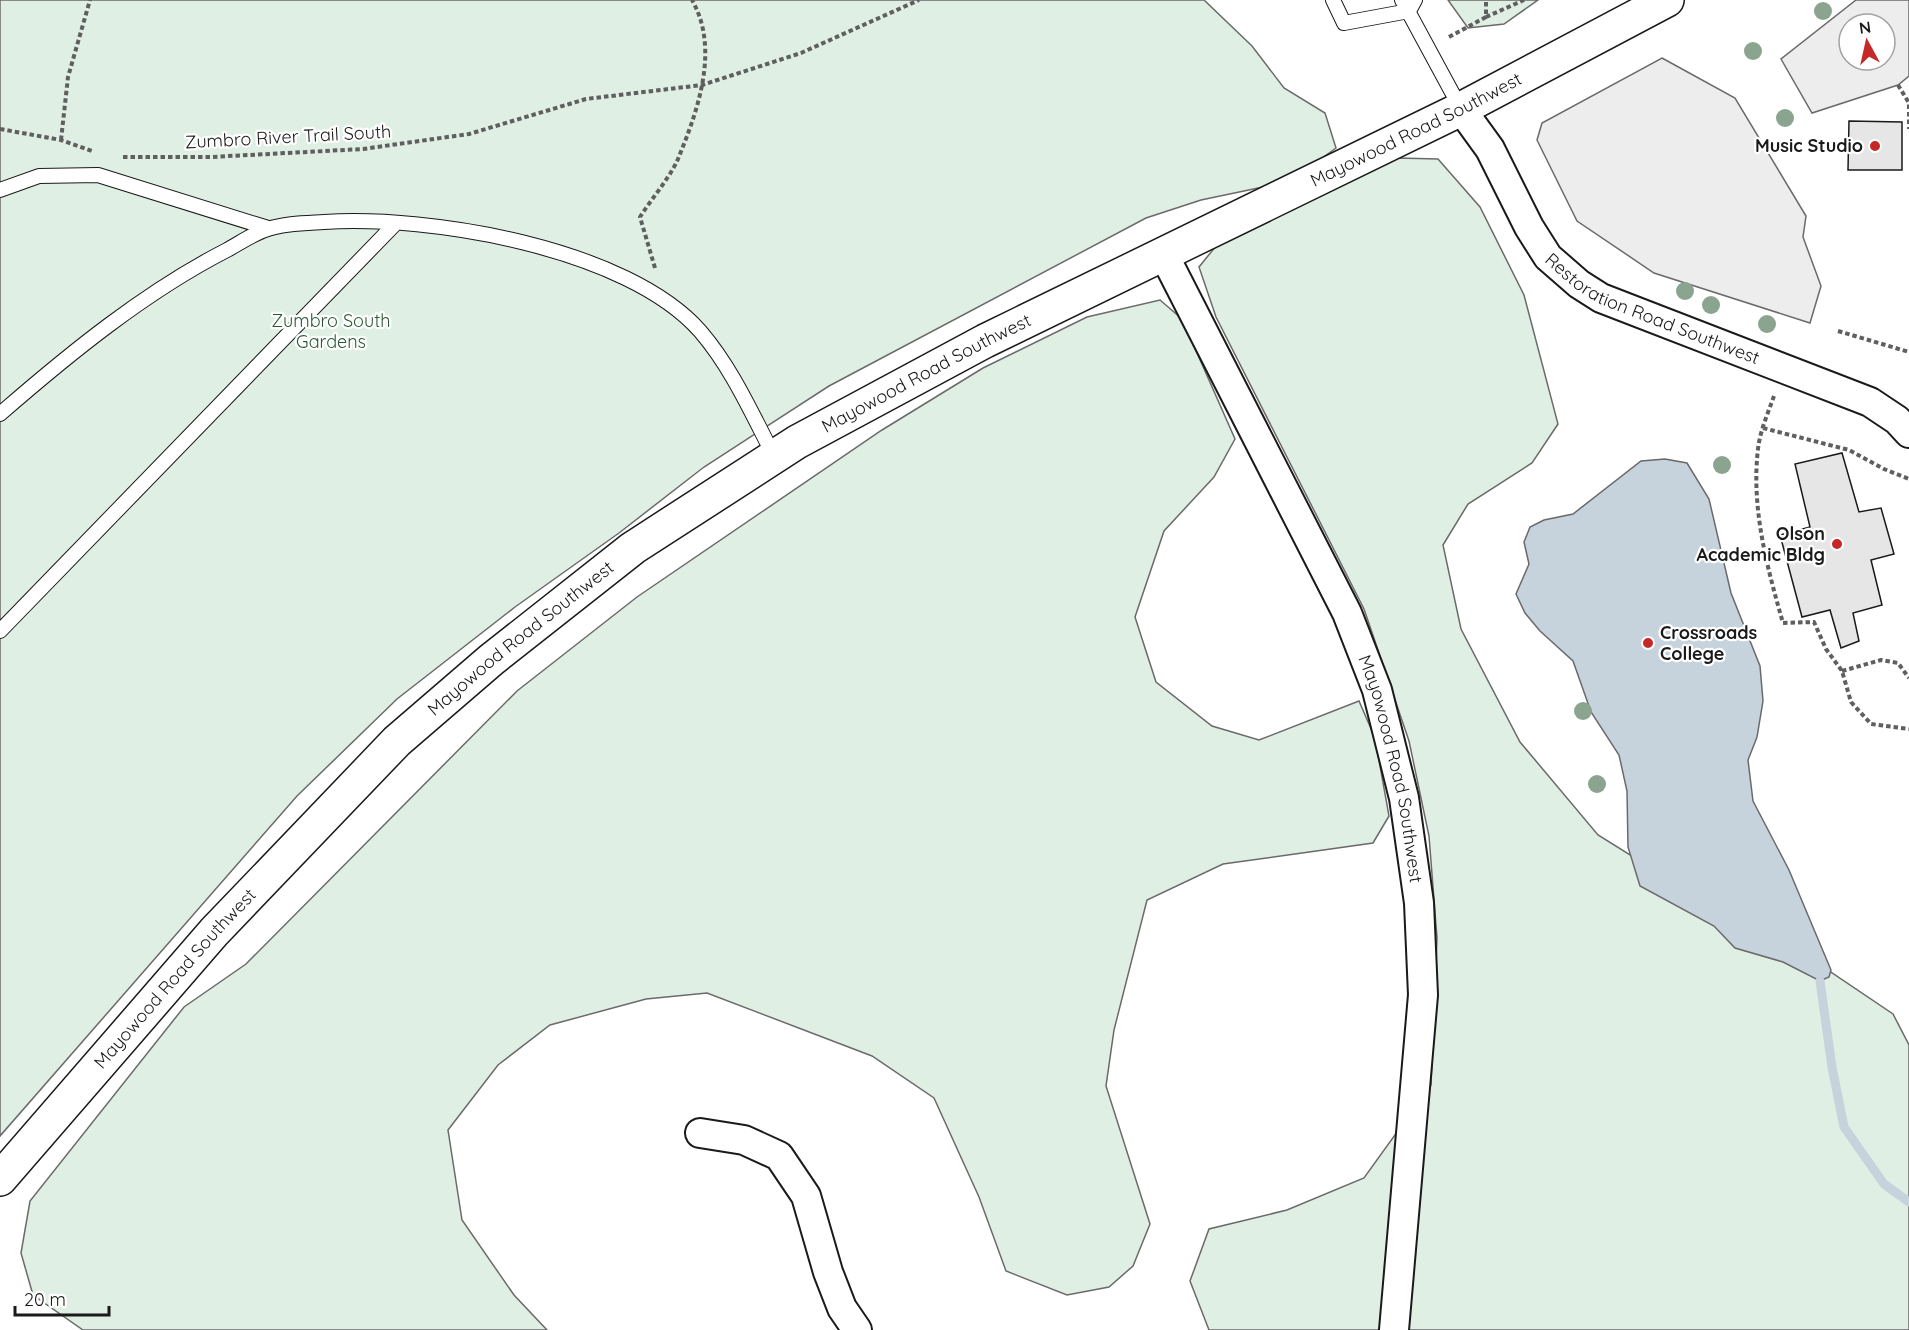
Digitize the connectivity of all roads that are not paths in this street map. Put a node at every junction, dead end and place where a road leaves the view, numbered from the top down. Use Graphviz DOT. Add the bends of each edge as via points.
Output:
graph roads {
  1 [pos="1333,0"];
  2 [pos="1667,0"];
  3 [pos="1409,4"];
  4 [pos="1461,109"];
  5 [pos="0,190"];
  6 [pos="396,223"];
  7 [pos="268,228"];
  8 [pos="1163,253"];
  9 [pos="0,414"];
  10 [pos="1909,434"];
  11 [pos="774,456"];
  12 [pos="0,632"];
  13 [pos="700,1133"];
  14 [pos="0,1179"];
  15 [pos="857,1330"];
  16 [pos="1394,1330"];
  1 -- 3 [label="lane" via="1344,23"];
  2 -- 4 [label="street, Mayowood Road Southwest"];
  3 -- 4 [label="lane"];
  4 -- 8 [label="street, Mayowood Road Southwest"];
  4 -- 10 [label="street, Restoration Road Southwest" via="1490,149 1528,227 1548,257 1578,284 1601,298 1870,402 1897,420"];
  5 -- 7 [label="lane" via="39,176 98,175"];
  6 -- 7 [label="lane" via="345,221"];
  6 -- 11 [label="lane" via="475,232 580,259 626,277 666,301 700,331 732,375"];
  6 -- 12 [label="lane"];
  7 -- 9 [label="lane" via="192,268"];
  8 -- 11 [label="street, Mayowood Road Southwest" via="985,341"];
  8 -- 16 [label="street, Mayowood Road Southwest" via="1347,613 1377,690 1404,798 1419,903 1423,995"];
  11 -- 14 [label="street, Mayowood Road Southwest" via="633,548 491,660 397,741 214,932"];
  13 -- 15 [label="street" via="744,1140 779,1156 806,1196 828,1272 842,1308"];
}
